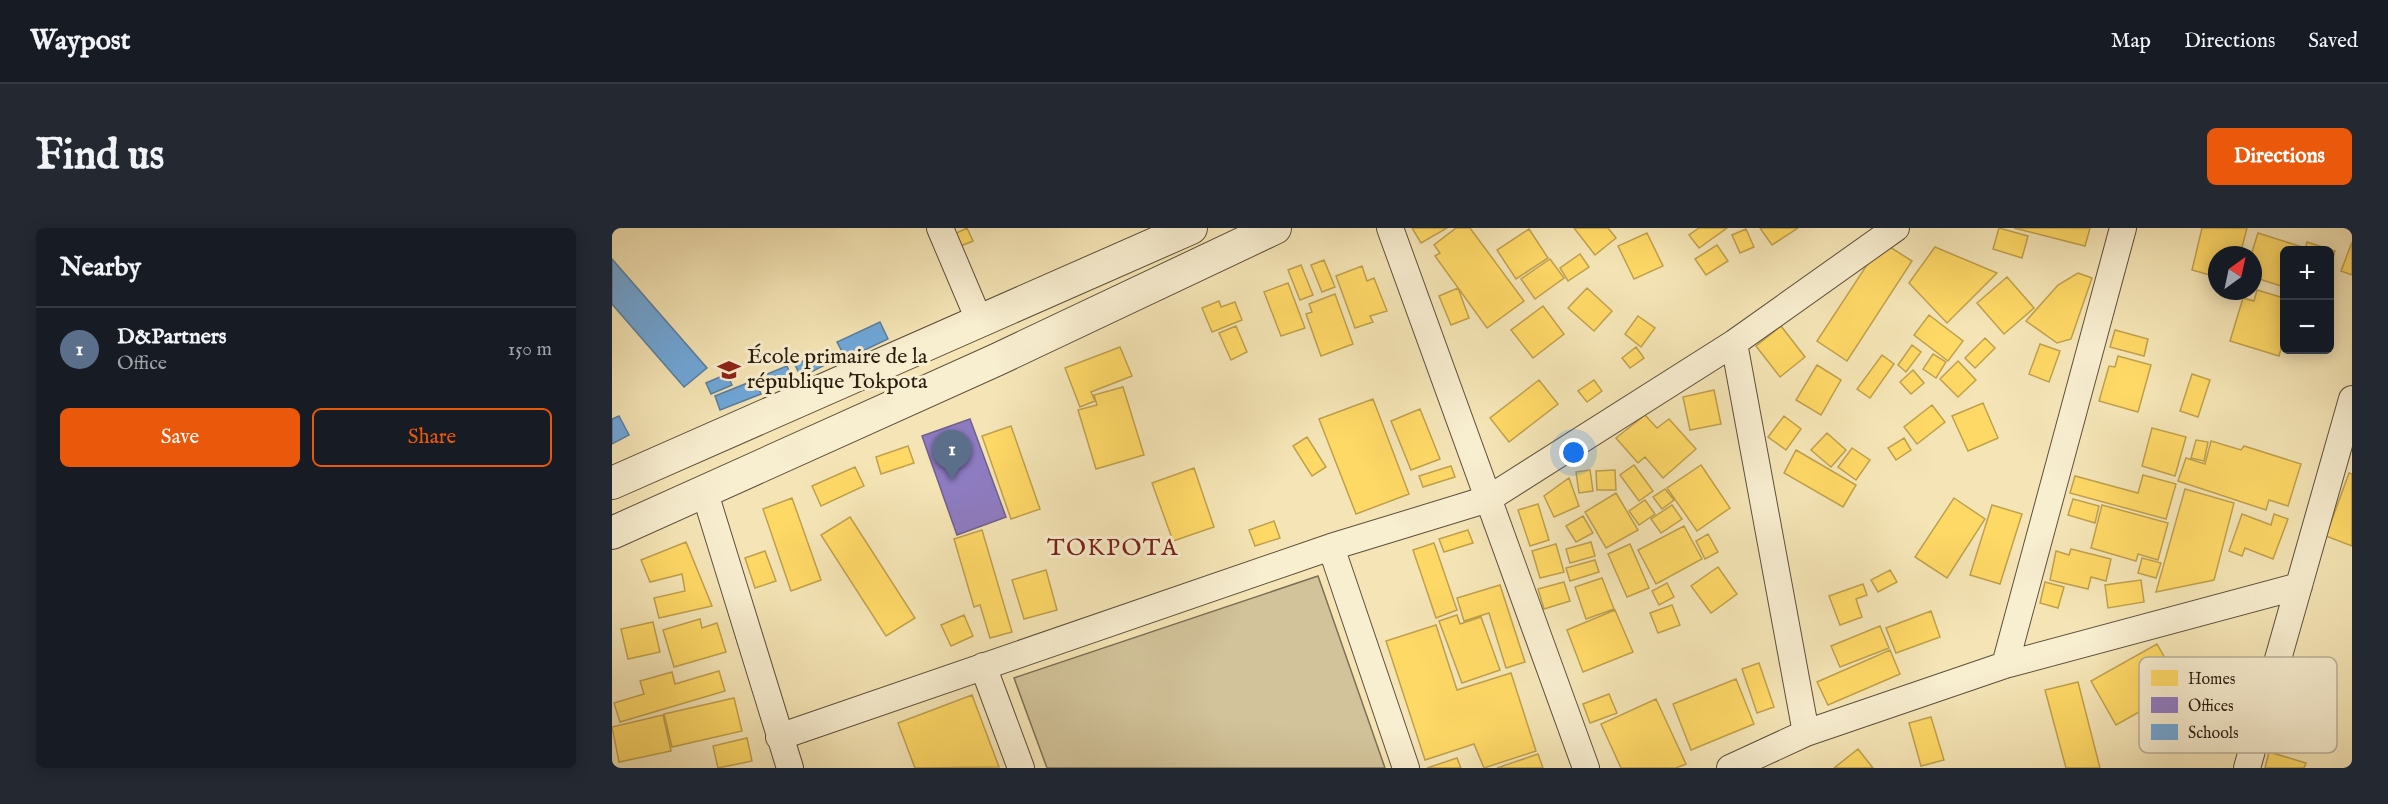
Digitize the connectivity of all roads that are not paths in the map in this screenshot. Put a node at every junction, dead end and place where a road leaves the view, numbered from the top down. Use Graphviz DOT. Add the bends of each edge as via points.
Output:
graph roads {
  1 [pos="940,228"];
  2 [pos="1191,228"];
  3 [pos="1275,228"];
  4 [pos="1390,228"];
  5 [pos="1896,228"];
  6 [pos="2123,228"];
  7 [pos="979,320"];
  8 [pos="1734,343"];
  9 [pos="2352,399"];
  10 [pos="612,483"];
  11 [pos="704,490"];
  12 [pos="1488,499"];
  13 [pos="612,533"];
  14 [pos="1331,547"];
  15 [pos="2299,585"];
  16 [pos="2279,657"];
  17 [pos="2005,665"];
  18 [pos="983,666"];
  19 [pos="1806,733"];
  20 [pos="779,737"];
  21 [pos="2251,753"];
  22 [pos="790,768"];
  23 [pos="1021,768"];
  24 [pos="1406,768"];
  25 [pos="1586,768"];
  26 [pos="1730,768"];
  27 [pos="2247,768"];
  1 -- 7 [label="street"];
  2 -- 7 [label="street"];
  3 -- 11 [label="street" via="996,360"];
  4 -- 12 [label="street"];
  5 -- 8 [label="street"];
  6 -- 17 [label="street"];
  7 -- 10 [label="street"];
  8 -- 12 [label="street"];
  8 -- 19 [label="street"];
  9 -- 15 [label="street"];
  11 -- 13 [label="street"];
  11 -- 20 [label="street"];
  12 -- 14 [label="street"];
  12 -- 25 [label="street"];
  14 -- 18 [label="street"];
  14 -- 24 [label="street"];
  15 -- 16 [label="street"];
  15 -- 17 [label="street"];
  17 -- 19 [label="street"];
  18 -- 20 [label="street"];
  18 -- 23 [label="street"];
  19 -- 26 [label="street"];
  20 -- 22 [label="street"];
  21 -- 27 [label="street"];
}
